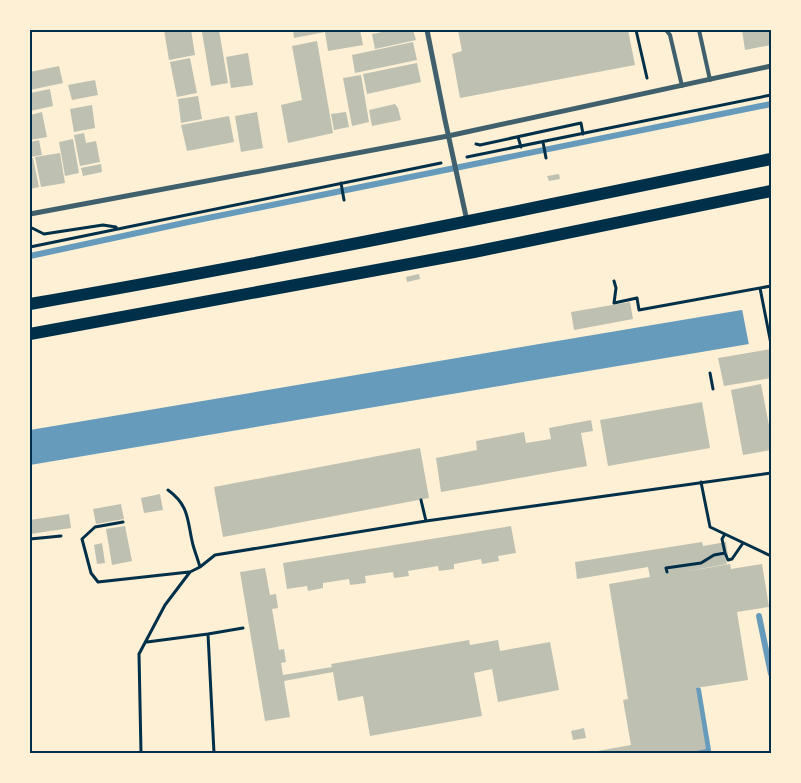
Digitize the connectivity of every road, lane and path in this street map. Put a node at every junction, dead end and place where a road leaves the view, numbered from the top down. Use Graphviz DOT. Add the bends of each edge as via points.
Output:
graph roads {
  1 [pos="426,30"];
  2 [pos="636,30"];
  3 [pos="666,30"];
  4 [pos="699,30"];
  5 [pos="771,66"];
  6 [pos="646,78"];
  7 [pos="710,80"];
  8 [pos="682,86"];
  9 [pos="771,95"];
  10 [pos="583,134"];
  11 [pos="448,136"];
  12 [pos="518,137"];
  13 [pos="543,142"];
  14 [pos="480,145"];
  15 [pos="521,146"];
  16 [pos="478,155"];
  17 [pos="546,158"];
  18 [pos="771,159"];
  19 [pos="438,163"];
  20 [pos="341,183"];
  21 [pos="771,191"];
  22 [pos="344,200"];
  23 [pos="30,214"];
  24 [pos="468,221"];
  25 [pos="32,227"];
  26 [pos="118,228"];
  27 [pos="30,247"];
  28 [pos="614,281"];
  29 [pos="771,286"];
  30 [pos="760,288"];
  31 [pos="30,303"];
  32 [pos="30,334"];
  33 [pos="771,342"];
  34 [pos="710,373"];
  35 [pos="713,389"];
  36 [pos="771,472"];
  37 [pos="701,482"];
  38 [pos="168,490"];
  39 [pos="421,500"];
  40 [pos="426,521"];
  41 [pos="123,522"];
  42 [pos="725,534"];
  43 [pos="61,536"];
  44 [pos="30,538"];
  45 [pos="743,543"];
  46 [pos="725,553"];
  47 [pos="771,556"];
  48 [pos="200,567"];
  49 [pos="190,572"];
  50 [pos="667,572"];
  51 [pos="243,628"];
  52 [pos="208,634"];
  53 [pos="147,642"];
  54 [pos="141,753"];
  55 [pos="214,753"];
  1 -- 11 [label="street"];
  2 -- 6 [label="path"];
  3 -- 8 [label="lane"];
  4 -- 7 [label="lane"];
  5 -- 7 [label="street"];
  7 -- 8 [label="street"];
  8 -- 11 [label="street"];
  9 -- 10 [label="path"];
  10 -- 12 [label="path" via="581,123"];
  10 -- 13 [label="path"];
  11 -- 23 [label="street"];
  11 -- 24 [label="street"];
  12 -- 14 [label="path"];
  12 -- 15 [label="path"];
  13 -- 15 [label="path"];
  13 -- 17 [label="path"];
  15 -- 16 [label="path"];
  18 -- 24 [label="main road"];
  19 -- 20 [label="path"];
  20 -- 22 [label="path"];
  20 -- 26 [label="path"];
  21 -- 32 [label="main road" via="474,252"];
  24 -- 31 [label="main road" via="185,277"];
  25 -- 26 [label="path" via="44,234 103,224"];
  26 -- 27 [label="path"];
  28 -- 30 [label="path" via="614,303 637,298 639,310"];
  29 -- 30 [label="path"];
  30 -- 33 [label="path"];
  34 -- 35 [label="path"];
  36 -- 37 [label="path"];
  37 -- 40 [label="path"];
  37 -- 42 [label="path" via="710,527"];
  38 -- 48 [label="path" via="179,498 187,512"];
  39 -- 40 [label="path"];
  40 -- 48 [label="path" via="215,555"];
  41 -- 49 [label="path" via="95,527 82,538 91,573 98,582"];
  42 -- 45 [label="path"];
  42 -- 46 [label="path" via="722,539"];
  43 -- 44 [label="path"];
  45 -- 46 [label="path" via="732,559 728,560"];
  45 -- 47 [label="path"];
  46 -- 50 [label="path" via="701,563 666,568"];
  48 -- 49 [label="path"];
  49 -- 53 [label="path" via="166,605"];
  51 -- 52 [label="path"];
  52 -- 53 [label="path"];
  52 -- 55 [label="path"];
  53 -- 54 [label="path" via="139,654"];
}
